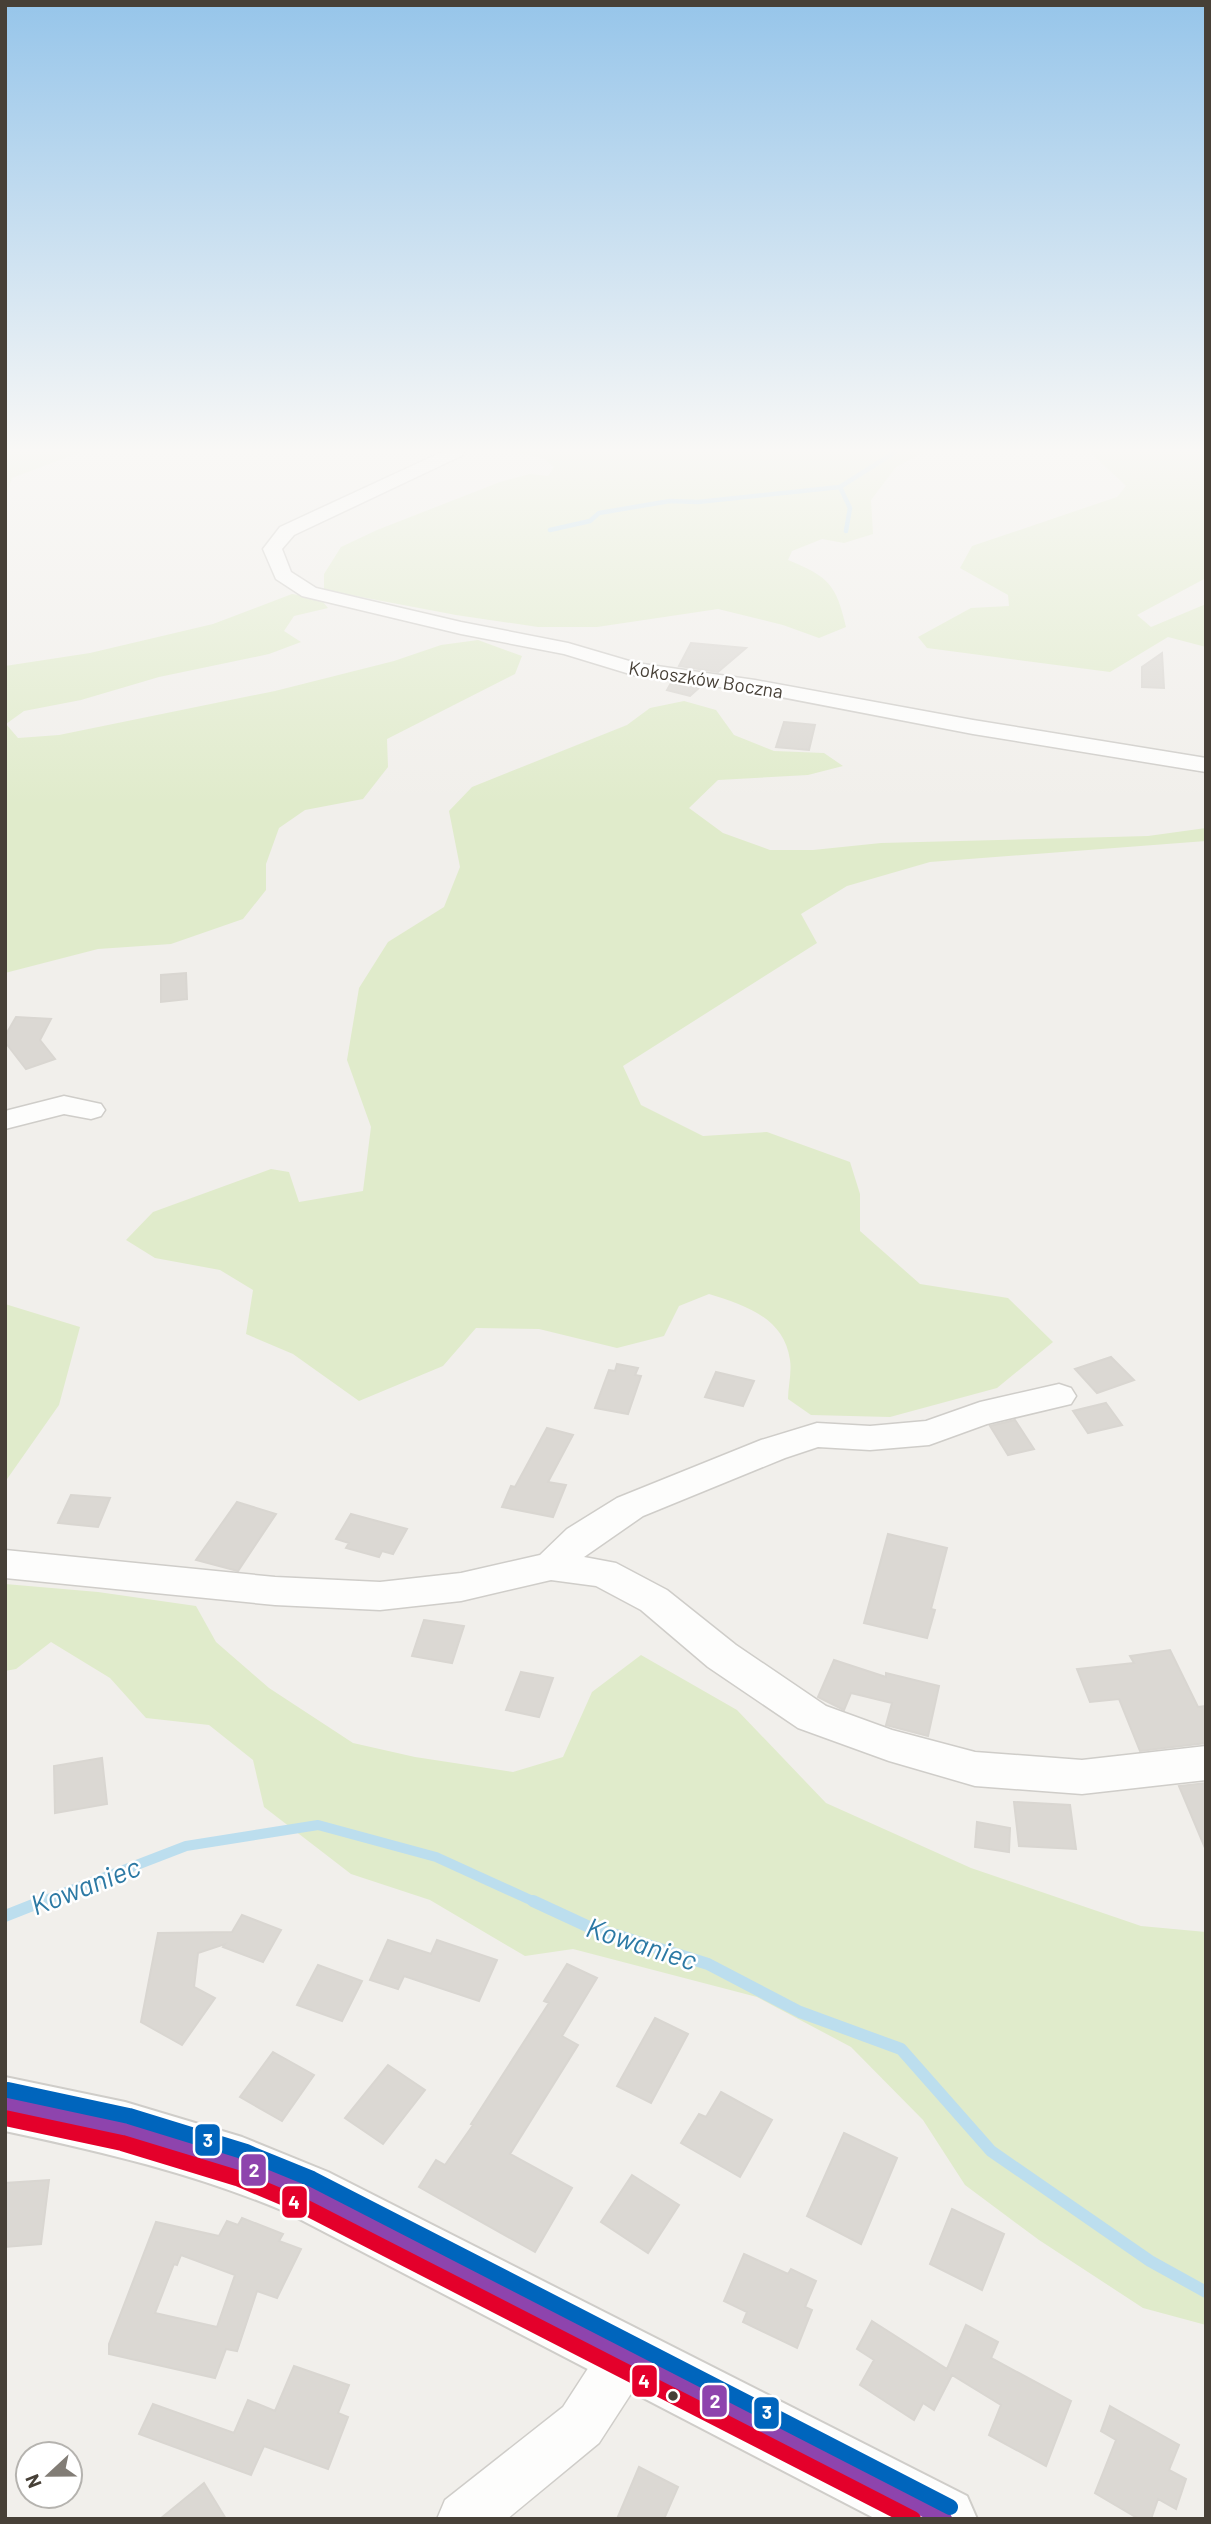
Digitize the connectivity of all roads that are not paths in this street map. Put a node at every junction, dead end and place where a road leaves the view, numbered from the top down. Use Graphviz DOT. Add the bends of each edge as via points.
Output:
graph roads {
  1 [pos="280,570"];
  2 [pos="1206,765"];
  3 [pos="92,1110"];
  4 [pos="5,1120"];
  5 [pos="1059,1396"];
  6 [pos="5,1564"];
  7 [pos="551,1566"];
  8 [pos="1206,1763"];
  9 [pos="5,2104"];
  10 [pos="627,2354"];
  11 [pos="464,2519"];
  12 [pos="944,2519"];
  1 -- 2 [label="street, Kokoszków Boczna" via="309,592 568,649 633,669"];
  3 -- 4 [label="street" via="64,1105"];
  5 -- 7 [label="street" via="980,1414 929,1433 870,1438 817,1435 773,1449 630,1507 580,1539"];
  6 -- 7 [label="street" via="185,1584 380,1596 460,1587"];
  7 -- 8 [label="street" via="613,1578 654,1600 722,1656 812,1717 889,1745 975,1769 1082,1777"];
  9 -- 10 [label="street" via="125,2129 242,2165 307,2192"];
  10 -- 11 [label="street" via="581,2425"];
  10 -- 12 [label="street"];
}
